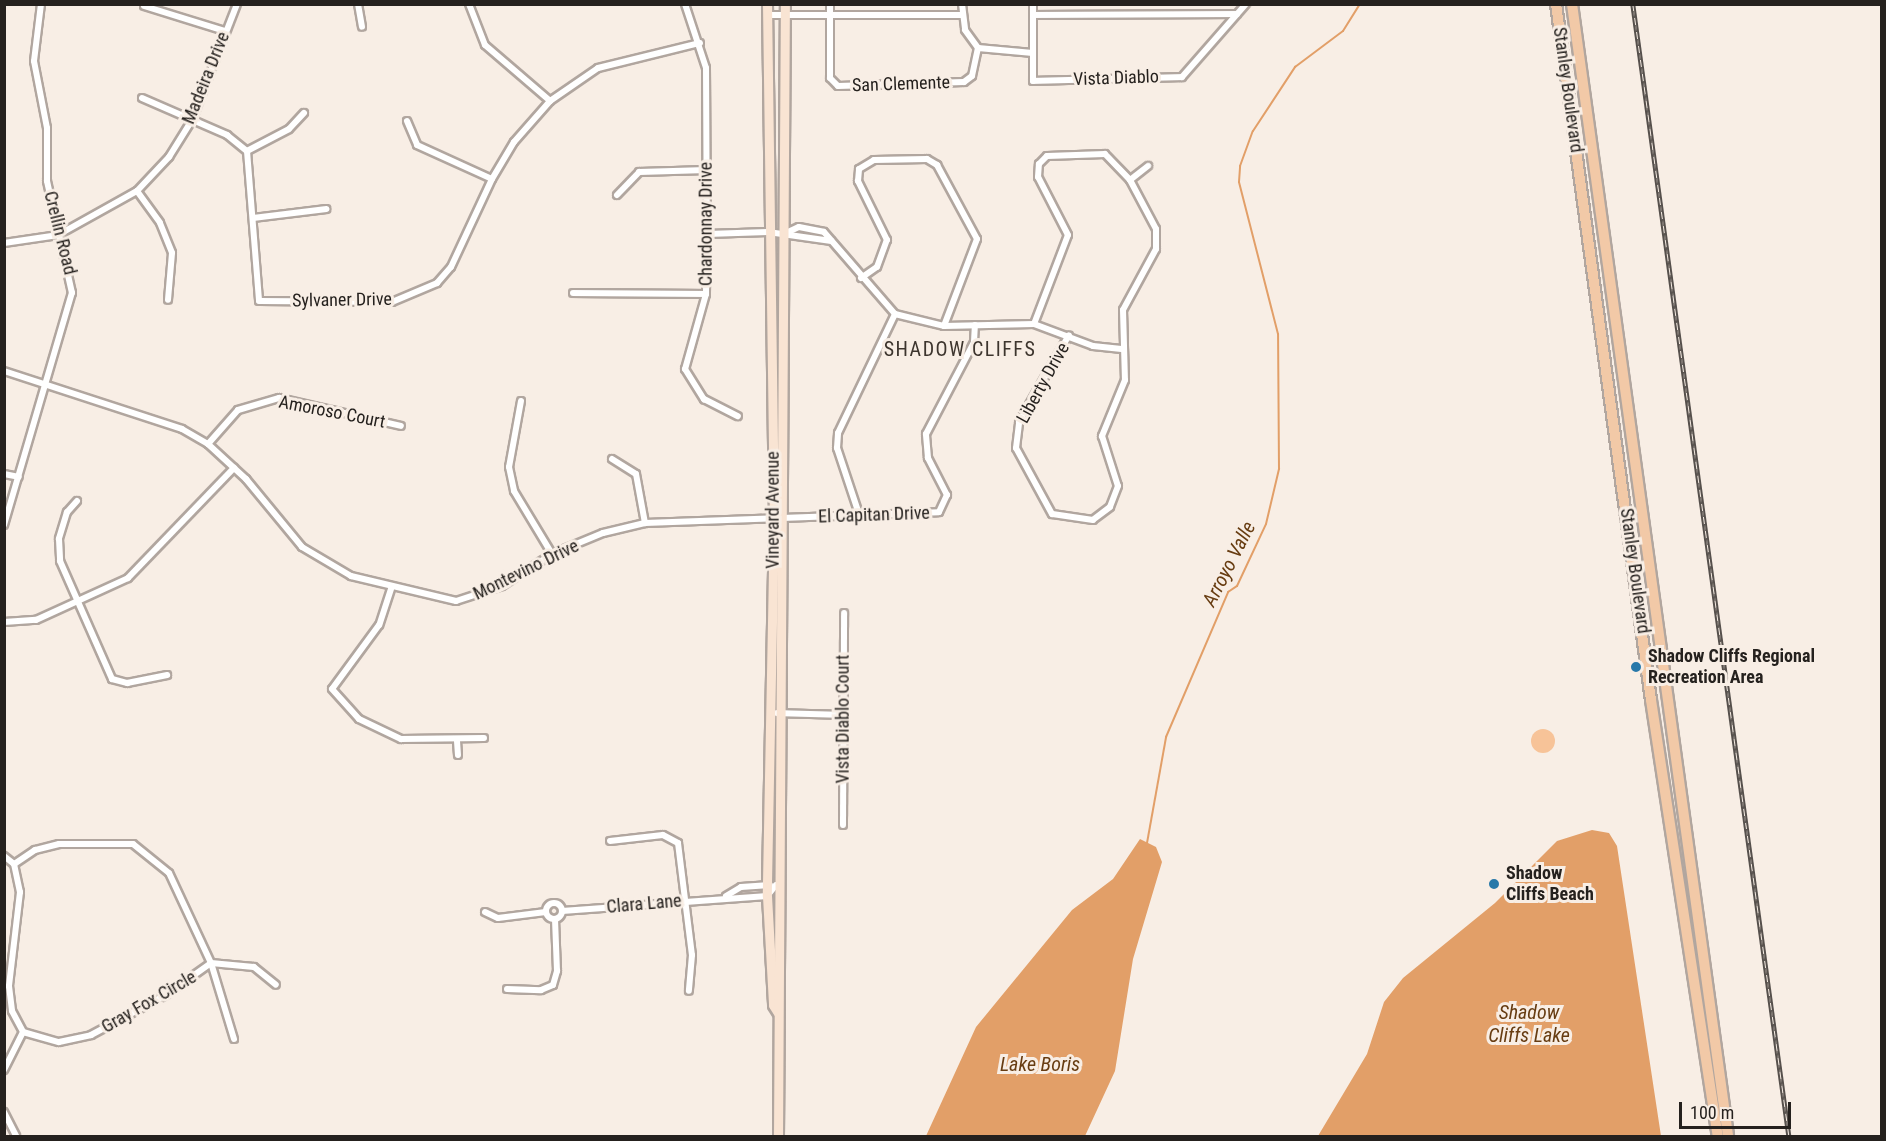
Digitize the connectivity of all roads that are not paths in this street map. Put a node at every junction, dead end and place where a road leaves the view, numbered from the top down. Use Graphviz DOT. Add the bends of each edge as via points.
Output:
graph roads {
  1 [pos="41,4"];
  2 [pos="237,4"];
  3 [pos="358,4"];
  4 [pos="469,4"];
  5 [pos="686,4"];
  6 [pos="767,4"];
  7 [pos="785,4"];
  8 [pos="830,4"];
  9 [pos="962,4"];
  10 [pos="1033,4"];
  11 [pos="1246,4"];
  12 [pos="1556,4"];
  13 [pos="1572,4"];
  14 [pos="144,6"];
  15 [pos="830,14"];
  16 [pos="1237,14"];
  17 [pos="767,15"];
  18 [pos="785,15"];
  19 [pos="961,15"];
  20 [pos="1033,15"];
  21 [pos="362,27"];
  22 [pos="225,31"];
  23 [pos="700,43"];
  24 [pos="978,48"];
  25 [pos="1033,53"];
  26 [pos="142,98"];
  27 [pos="550,101"];
  28 [pos="304,113"];
  29 [pos="192,120"];
  30 [pos="407,121"];
  31 [pos="247,151"];
  32 [pos="1148,166"];
  33 [pos="707,170"];
  34 [pos="492,179"];
  35 [pos="1130,180"];
  36 [pos="137,191"];
  37 [pos="617,195"];
  38 [pos="326,209"];
  39 [pos="253,218"];
  40 [pos="768,232"];
  41 [pos="786,233"];
  42 [pos="707,234"];
  43 [pos="58,235"];
  44 [pos="831,241"];
  45 [pos="4,243"];
  46 [pos="861,278"];
  47 [pos="573,293"];
  48 [pos="706,294"];
  49 [pos="168,300"];
  50 [pos="895,314"];
  51 [pos="1034,324"];
  52 [pos="944,326"];
  53 [pos="975,326"];
  54 [pos="1069,335"];
  55 [pos="1124,349"];
  56 [pos="4,371"];
  57 [pos="47,385"];
  58 [pos="522,401"];
  59 [pos="738,416"];
  60 [pos="401,426"];
  61 [pos="208,444"];
  62 [pos="612,459"];
  63 [pos="234,468"];
  64 [pos="4,474"];
  65 [pos="19,477"];
  66 [pos="77,501"];
  67 [pos="860,517"];
  68 [pos="778,518"];
  69 [pos="645,523"];
  70 [pos="4,525"];
  71 [pos="552,554"];
  72 [pos="1652,582"];
  73 [pos="1637,584"];
  74 [pos="391,589"];
  75 [pos="77,602"];
  76 [pos="843,613"];
  77 [pos="4,622"];
  78 [pos="167,675"];
  79 [pos="777,713"];
  80 [pos="843,715"];
  81 [pos="484,738"];
  82 [pos="457,741"];
  83 [pos="458,755"];
  84 [pos="843,825"];
  85 [pos="610,841"];
  86 [pos="4,856"];
  87 [pos="14,864"];
  88 [pos="772,885"];
  89 [pos="726,896"];
  90 [pos="767,896"];
  91 [pos="686,900"];
  92 [pos="562,911"];
  93 [pos="484,912"];
  94 [pos="546,912"];
  95 [pos="555,919"];
  96 [pos="211,963"];
  97 [pos="276,985"];
  98 [pos="507,989"];
  99 [pos="689,991"];
  100 [pos="778,1013"];
  101 [pos="23,1032"];
  102 [pos="234,1039"];
  103 [pos="4,1070"];
  104 [pos="4,1112"];
  105 [pos="16,1137"];
  106 [pos="778,1137"];
  107 [pos="1718,1137"];
  108 [pos="1728,1137"];
  1 -- 43 [label="street, Crellin Road" via="34,61"];
  2 -- 22 [label="street, Madeira Drive"];
  3 -- 21 [label="street"];
  4 -- 27 [label="street" via="485,45"];
  5 -- 23 [label="street, Chardonnay Drive"];
  6 -- 17 [label="street, Vineyard Avenue"];
  7 -- 18 [label="street, Vineyard Avenue"];
  8 -- 15 [label="street, San Clemente"];
  9 -- 19 [label="street"];
  10 -- 20 [label="street, Vista Diablo"];
  11 -- 16 [label="street"];
  12 -- 73 [label="main road, Stanley Boulevard"];
  13 -- 72 [label="main road, Stanley Boulevard"];
  14 -- 22 [label="street"];
  15 -- 18 [label="street"];
  15 -- 19 [label="street"];
  15 -- 24 [label="street, San Clemente" via="830,78 838,86 964,82 972,76"];
  16 -- 20 [label="street"];
  16 -- 25 [label="street, Vista Diablo" via="1182,76 1033,81"];
  17 -- 18 [label="street"];
  17 -- 40 [label="street, Vineyard Avenue"];
  18 -- 41 [label="street, Vineyard Avenue"];
  19 -- 24 [label="street"];
  20 -- 25 [label="street, Vista Diablo"];
  22 -- 29 [label="street, Madeira Drive"];
  23 -- 27 [label="street, Sylvaner Drive" via="598,68"];
  23 -- 33 [label="street, Chardonnay Drive" via="706,68"];
  24 -- 25 [label="street"];
  26 -- 29 [label="street"];
  27 -- 34 [label="street, Sylvaner Drive" via="514,142"];
  28 -- 31 [label="street" via="289,129"];
  29 -- 31 [label="street" via="227,135"];
  29 -- 36 [label="street, Madeira Drive" via="169,157"];
  30 -- 34 [label="street" via="417,146"];
  31 -- 39 [label="street, Sylvaner Drive"];
  32 -- 35 [label="street"];
  33 -- 37 [label="street" via="639,172"];
  33 -- 42 [label="street, Chardonnay Drive"];
  34 -- 39 [label="street, Sylvaner Drive" via="451,267 437,284 392,302 258,301"];
  35 -- 51 [label="street" via="1105,154 1047,156 1039,164 1038,177 1068,235"];
  35 -- 55 [label="street" via="1156,229 1156,249 1123,310"];
  36 -- 43 [label="street, Madeira Drive"];
  36 -- 49 [label="street" via="160,223 172,253"];
  38 -- 39 [label="street"];
  40 -- 41 [label="street"];
  40 -- 42 [label="street"];
  40 -- 68 [label="street, Vineyard Avenue"];
  41 -- 44 [label="street" via="798,240"];
  41 -- 44 [label="street" via="813,228"];
  41 -- 68 [label="street, Vineyard Avenue"];
  42 -- 48 [label="street, Chardonnay Drive"];
  43 -- 45 [label="street"];
  43 -- 57 [label="street, Crellin Road" via="72,293"];
  44 -- 46 [label="street"];
  46 -- 50 [label="street"];
  46 -- 52 [label="street" via="877,267 887,240 858,181 859,169 874,160 927,159 937,165 977,240"];
  47 -- 48 [label="street"];
  48 -- 59 [label="street, Chardonnay Drive" via="686,369 704,399"];
  50 -- 52 [label="street"];
  50 -- 67 [label="street" via="838,433 841,463"];
  51 -- 53 [label="street"];
  51 -- 54 [label="street"];
  52 -- 53 [label="street"];
  53 -- 67 [label="street, El Capitan Drive" via="974,342 926,434 925,448 946,495 945,505 930,516"];
  54 -- 55 [label="street" via="1093,346"];
  54 -- 55 [label="street, Liberty Drive" via="1016,435 1027,474 1048,509 1062,519 1103,516 1118,486 1102,436 1123,390"];
  56 -- 57 [label="street, Montevino Drive"];
  57 -- 61 [label="street, Montevino Drive" via="151,417"];
  57 -- 65 [label="street, Crellin Road"];
  58 -- 71 [label="street" via="509,467 514,491"];
  60 -- 61 [label="street, Amoroso Court" via="279,398 238,410"];
  61 -- 63 [label="street, Montevino Drive"];
  62 -- 69 [label="street" via="636,474"];
  63 -- 74 [label="street, Montevino Drive" via="302,547 351,576"];
  63 -- 75 [label="street" via="147,563"];
  64 -- 65 [label="street"];
  65 -- 70 [label="street, Crellin Road"];
  66 -- 75 [label="street" via="67,512 59,539 60,561"];
  67 -- 68 [label="street, El Capitan Drive"];
  68 -- 69 [label="street, Montevino Drive"];
  68 -- 79 [label="street, Vineyard Avenue"];
  69 -- 71 [label="street, Montevino Drive"];
  71 -- 74 [label="street, Montevino Drive" via="474,598 428,598"];
  72 -- 73 [label="main road"];
  72 -- 108 [label="main road, Stanley Boulevard"];
  73 -- 107 [label="main road, Stanley Boulevard"];
  74 -- 82 [label="street" via="379,625 332,689 376,730 401,739"];
  75 -- 77 [label="street" via="36,620"];
  75 -- 78 [label="street" via="113,680 127,683"];
  76 -- 80 [label="street, Vista Diablo Court"];
  79 -- 80 [label="street"];
  79 -- 88 [label="street, Vineyard Avenue"];
  80 -- 84 [label="street, Vista Diablo Court"];
  81 -- 82 [label="street"];
  82 -- 83 [label="street"];
  85 -- 91 [label="street" via="674,839 681,850"];
  86 -- 87 [label="street"];
  87 -- 96 [label="street, Gray Fox Circle" via="35,850 59,844 133,844 170,873"];
  87 -- 101 [label="street" via="20,904 9,986 12,1011"];
  88 -- 89 [label="street, Clara Lane" via="741,887"];
  88 -- 90 [label="street, Vineyard Avenue"];
  88 -- 100 [label="street, Vineyard Avenue" via="782,1004"];
  89 -- 90 [label="street, Clara Lane"];
  89 -- 91 [label="street, Clara Lane"];
  90 -- 100 [label="street, Vineyard Avenue" via="773,1005"];
  91 -- 92 [label="street, Clara Lane"];
  91 -- 99 [label="street"];
  92 -- 94 [label="street, Clara Lane" via="552,903"];
  92 -- 95 [label="street"];
  93 -- 94 [label="street" via="498,918"];
  94 -- 95 [label="street"];
  95 -- 98 [label="street" via="557,971 553,985 541,990"];
  96 -- 97 [label="street" via="254,967"];
  96 -- 101 [label="street, Gray Fox Circle" via="198,976 92,1035 59,1042"];
  96 -- 102 [label="street"];
  100 -- 106 [label="street, Vineyard Avenue"];
  101 -- 103 [label="street"];
  104 -- 105 [label="street"];
}
